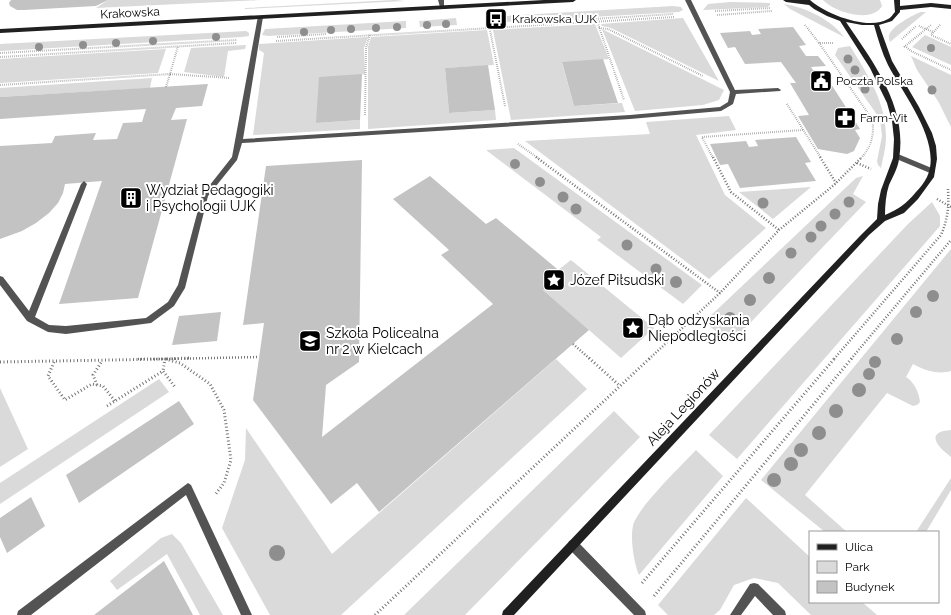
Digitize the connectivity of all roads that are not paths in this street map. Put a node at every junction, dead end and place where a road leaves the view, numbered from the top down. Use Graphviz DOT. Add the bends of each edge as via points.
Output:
graph roads {
  1 [pos="441,0"];
  2 [pos="574,0"];
  3 [pos="688,0"];
  4 [pos="786,0"];
  5 [pos="897,0"];
  6 [pos="526,1"];
  7 [pos="808,1"];
  8 [pos="442,6"];
  9 [pos="951,7"];
  10 [pos="900,8"];
  11 [pos="260,17"];
  12 [pos="842,21"];
  13 [pos="876,24"];
  14 [pos="0,31"];
  15 [pos="778,90"];
  16 [pos="734,92"];
  17 [pos="239,141"];
  18 [pos="896,156"];
  19 [pos="932,171"];
  20 [pos="84,184"];
  21 [pos="881,220"];
  22 [pos="0,279"];
  23 [pos="30,319"];
  24 [pos="573,545"];
  25 [pos="22,615"];
  26 [pos="247,615"];
  27 [pos="507,615"];
  28 [pos="641,615"];
  29 [pos="735,615"];
  30 [pos="781,615"];
  1 -- 8 [label="street"];
  2 -- 6 [label="street, Krakowska"];
  3 -- 16 [label="street"];
  4 -- 7 [label="street"];
  5 -- 10 [label="street"];
  6 -- 8 [label="street, Krakowska"];
  7 -- 12 [label="street" via="829,16"];
  8 -- 11 [label="street, Krakowska"];
  9 -- 10 [label="street" via="931,5"];
  10 -- 13 [label="street" via="897,15 889,21"];
  11 -- 14 [label="street, Krakowska"];
  11 -- 17 [label="street"];
  12 -- 13 [label="street"];
  12 -- 18 [label="street" via="885,90 894,118"];
  13 -- 19 [label="street" via="889,62 921,113 932,156"];
  15 -- 16 [label="street"];
  16 -- 17 [label="street" via="731,102 722,109"];
  17 -- 23 [label="street" via="236,158 205,195 182,286 171,304 148,321 66,330 48,328"];
  18 -- 19 [label="street"];
  18 -- 21 [label="street" via="883,195"];
  19 -- 21 [label="street, Aleja Legionów" via="920,191 903,210"];
  20 -- 23 [label="street"];
  21 -- 24 [label="street, Aleja Legionów"];
  22 -- 23 [label="street"];
  24 -- 27 [label="street, Aleja Legionów"];
  24 -- 28 [label="street"];
  25 -- 26 [label="street" via="188,488"];
  29 -- 30 [label="street" via="754,588"];
}
